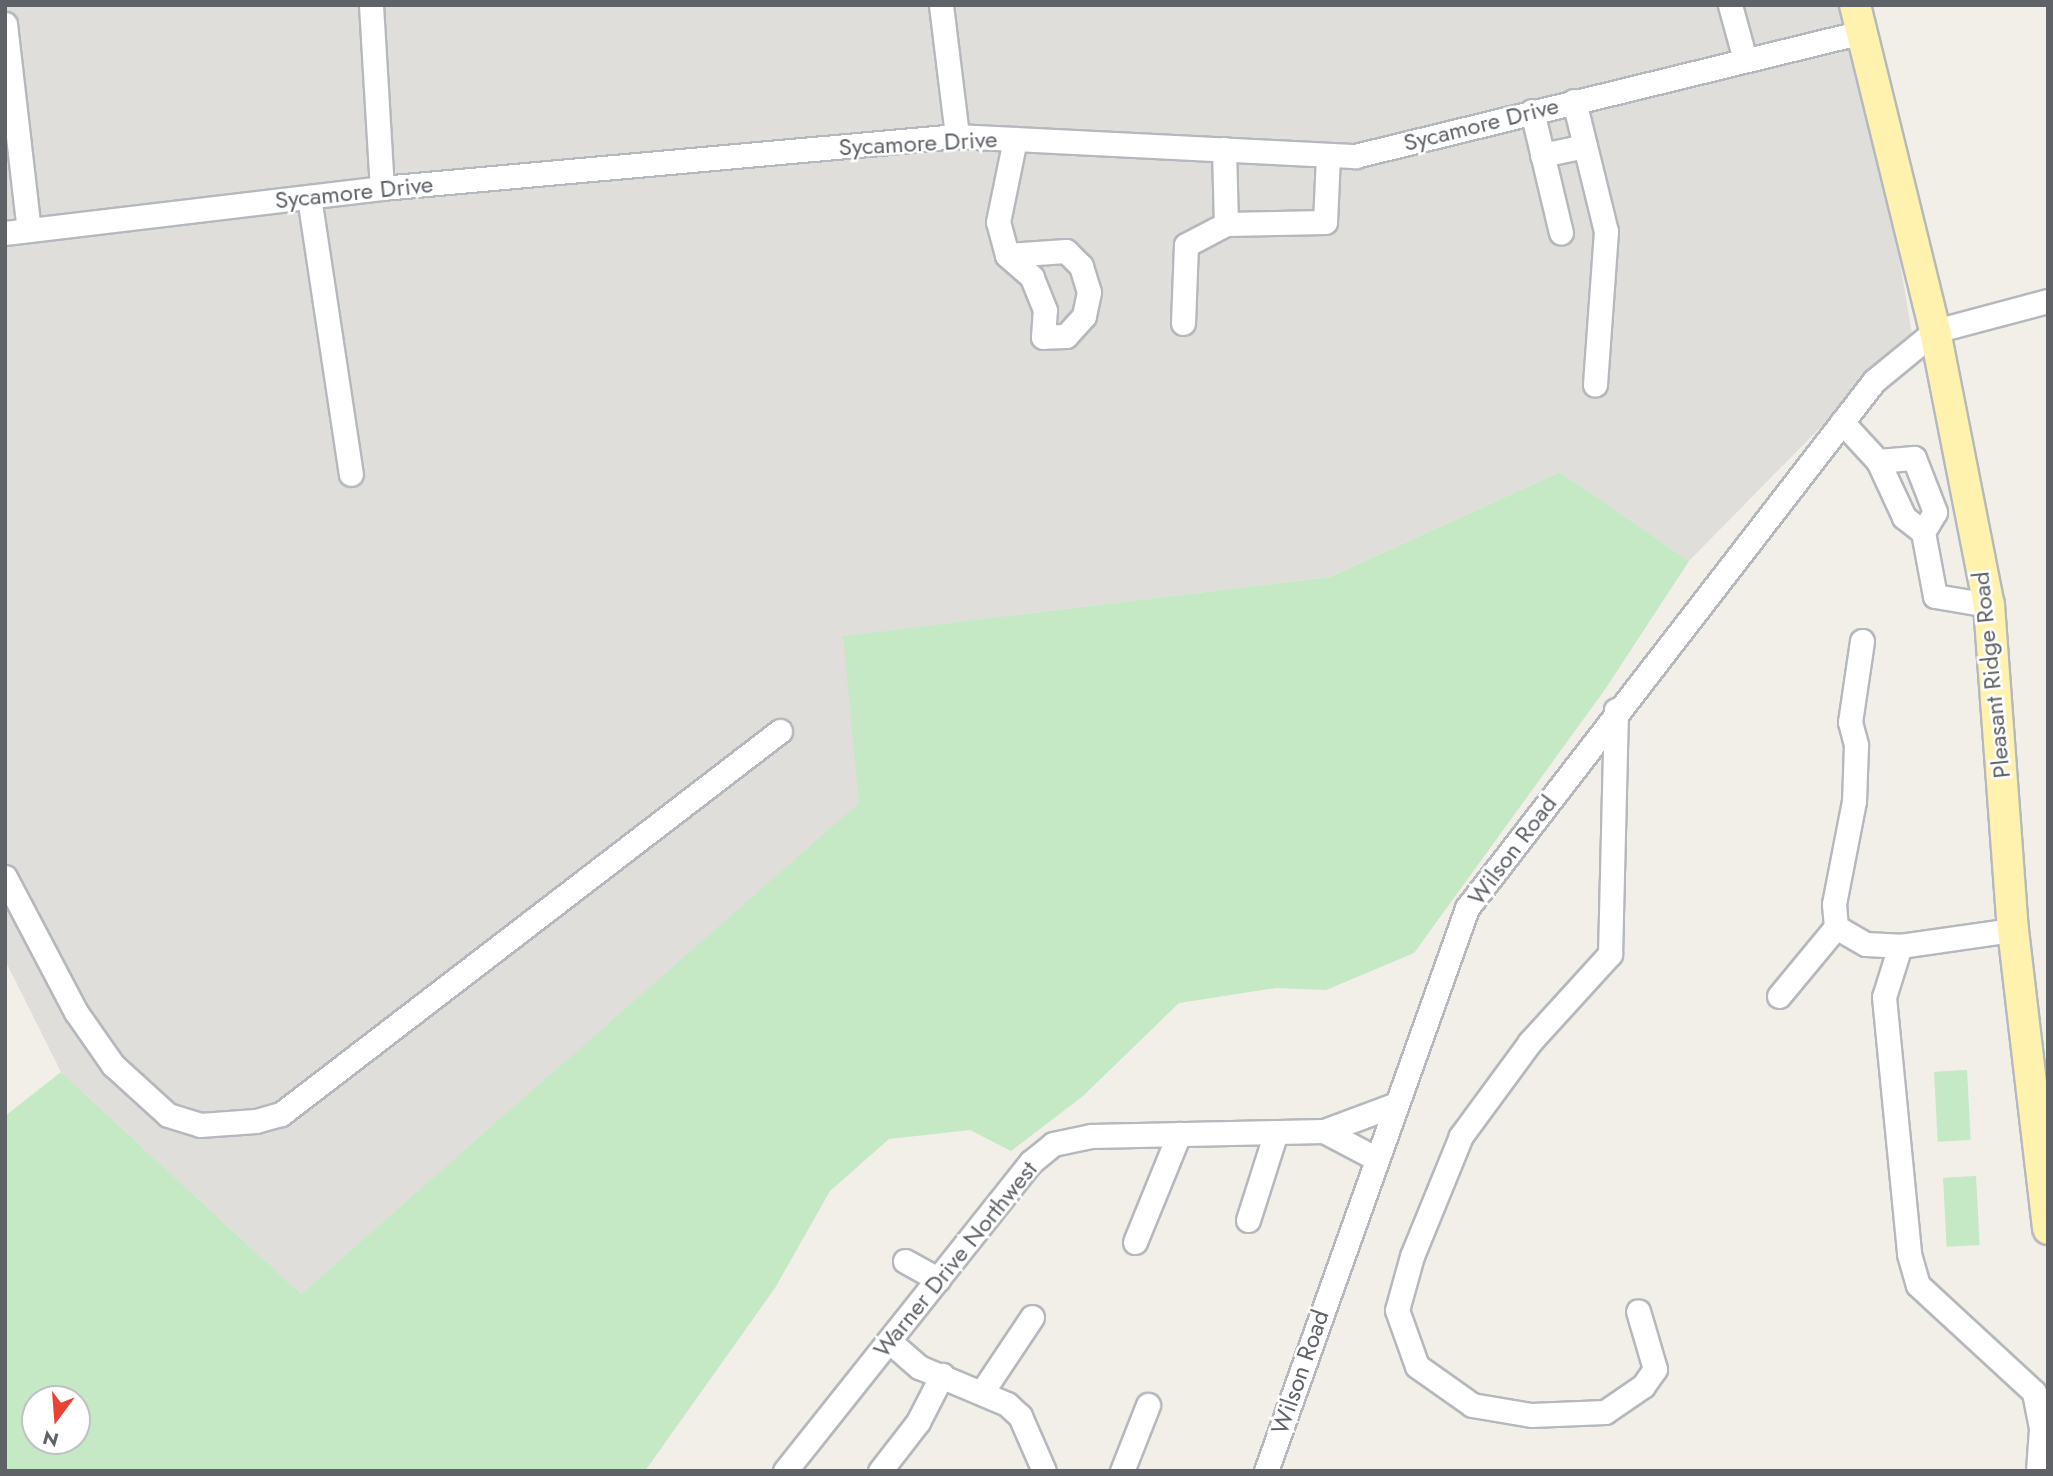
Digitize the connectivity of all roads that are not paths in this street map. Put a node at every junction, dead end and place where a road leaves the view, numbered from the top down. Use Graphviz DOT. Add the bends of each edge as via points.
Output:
graph roads {
  1 [pos="371,5"];
  2 [pos="941,5"];
  3 [pos="1730,5"];
  4 [pos="1859,18"];
  5 [pos="5,24"];
  6 [pos="1745,60"];
  7 [pos="1574,101"];
  8 [pos="1532,111"];
  9 [pos="957,136"];
  10 [pos="1015,139"];
  11 [pos="1585,146"];
  12 [pos="1224,149"];
  13 [pos="1328,155"];
  14 [pos="1542,155"];
  15 [pos="382,188"];
  16 [pos="309,197"];
  17 [pos="1226,224"];
  18 [pos="29,230"];
  19 [pos="5,233"];
  20 [pos="1561,233"];
  21 [pos="1007,255"];
  22 [pos="2048,300"];
  23 [pos="1183,323"];
  24 [pos="1934,331"];
  25 [pos="1595,385"];
  26 [pos="1842,422"];
  27 [pos="1878,461"];
  28 [pos="351,474"];
  29 [pos="1923,532"];
  30 [pos="1989,605"];
  31 [pos="1862,641"];
  32 [pos="1616,710"];
  33 [pos="780,731"];
  34 [pos="5,877"];
  35 [pos="1836,927"];
  36 [pos="2013,930"];
  37 [pos="1900,946"];
  38 [pos="1779,996"];
  39 [pos="1394,1105"];
  40 [pos="1324,1130"];
  41 [pos="1276,1132"];
  42 [pos="1180,1134"];
  43 [pos="1375,1158"];
  44 [pos="1248,1220"];
  45 [pos="2047,1227"];
  46 [pos="1135,1242"];
  47 [pos="905,1261"];
  48 [pos="938,1279"];
  49 [pos="1638,1311"];
  50 [pos="1032,1317"];
  51 [pos="889,1341"];
  52 [pos="942,1375"];
  53 [pos="982,1392"];
  54 [pos="1148,1405"];
  55 [pos="2034,1470"];
  56 [pos="785,1471"];
  57 [pos="880,1471"];
  58 [pos="1044,1471"];
  59 [pos="1122,1471"];
  60 [pos="1266,1471"];
  1 -- 15 [label="street"];
  2 -- 9 [label="street"];
  3 -- 6 [label="street"];
  4 -- 6 [label="street, Sycamore Drive"];
  4 -- 24 [label="main road, Pleasant Ridge Road"];
  5 -- 18 [label="street"];
  6 -- 7 [label="street, Sycamore Drive"];
  7 -- 8 [label="street, Sycamore Drive"];
  7 -- 11 [label="street"];
  8 -- 13 [label="street, Sycamore Drive" via="1355,156"];
  8 -- 14 [label="street"];
  9 -- 10 [label="street, Sycamore Drive"];
  9 -- 15 [label="street, Sycamore Drive"];
  10 -- 12 [label="street, Sycamore Drive"];
  10 -- 21 [label="street" via="998,222"];
  11 -- 14 [label="street"];
  11 -- 25 [label="street" via="1606,231"];
  12 -- 13 [label="street, Sycamore Drive"];
  12 -- 17 [label="street"];
  13 -- 17 [label="street" via="1325,222"];
  14 -- 20 [label="street"];
  15 -- 16 [label="street, Sycamore Drive"];
  16 -- 18 [label="street, Sycamore Drive"];
  16 -- 28 [label="street"];
  17 -- 23 [label="street" via="1186,245"];
  18 -- 19 [label="street, Sycamore Drive"];
  22 -- 24 [label="street"];
  24 -- 26 [label="street, Wilson Road" via="1874,381"];
  24 -- 30 [label="main road, Pleasant Ridge Road"];
  26 -- 27 [label="street"];
  26 -- 32 [label="street, Wilson Road"];
  27 -- 29 [label="street" via="1904,517"];
  27 -- 29 [label="street" via="1914,458 1935,512"];
  29 -- 30 [label="street" via="1936,596"];
  30 -- 36 [label="main road, Pleasant Ridge Road"];
  31 -- 35 [label="street" via="1850,722 1856,745 1854,801 1834,904"];
  32 -- 39 [label="street, Wilson Road" via="1467,908"];
  32 -- 49 [label="street" via="1610,954 1530,1042 1461,1136 1412,1255 1397,1310 1417,1366 1472,1405 1531,1415 1605,1412 1643,1386 1655,1369"];
  33 -- 34 [label="street" via="281,1114 238,1125 200,1125 168,1115 113,1065 76,1012"];
  35 -- 37 [label="street" via="1866,943"];
  35 -- 38 [label="street"];
  36 -- 37 [label="street"];
  36 -- 45 [label="main road, Pleasant Ridge Road"];
  37 -- 55 [label="street" via="1885,1010 1909,1254 1918,1285 2034,1392 2041,1429"];
  39 -- 40 [label="street"];
  39 -- 43 [label="street, Wilson Road"];
  40 -- 41 [label="street, Warner Drive Northwest"];
  40 -- 43 [label="street"];
  41 -- 42 [label="street, Warner Drive Northwest"];
  41 -- 44 [label="street"];
  42 -- 46 [label="street"];
  42 -- 48 [label="street, Warner Drive Northwest" via="1091,1136 1053,1144 1031,1162"];
  43 -- 60 [label="street, Wilson Road"];
  47 -- 48 [label="street"];
  48 -- 51 [label="street, Warner Drive Northwest"];
  50 -- 53 [label="street"];
  51 -- 52 [label="street" via="919,1367"];
  51 -- 56 [label="street, Warner Drive Northwest"];
  52 -- 53 [label="street"];
  52 -- 57 [label="street" via="918,1422"];
  53 -- 58 [label="street" via="1020,1416"];
  54 -- 59 [label="street"];
}
